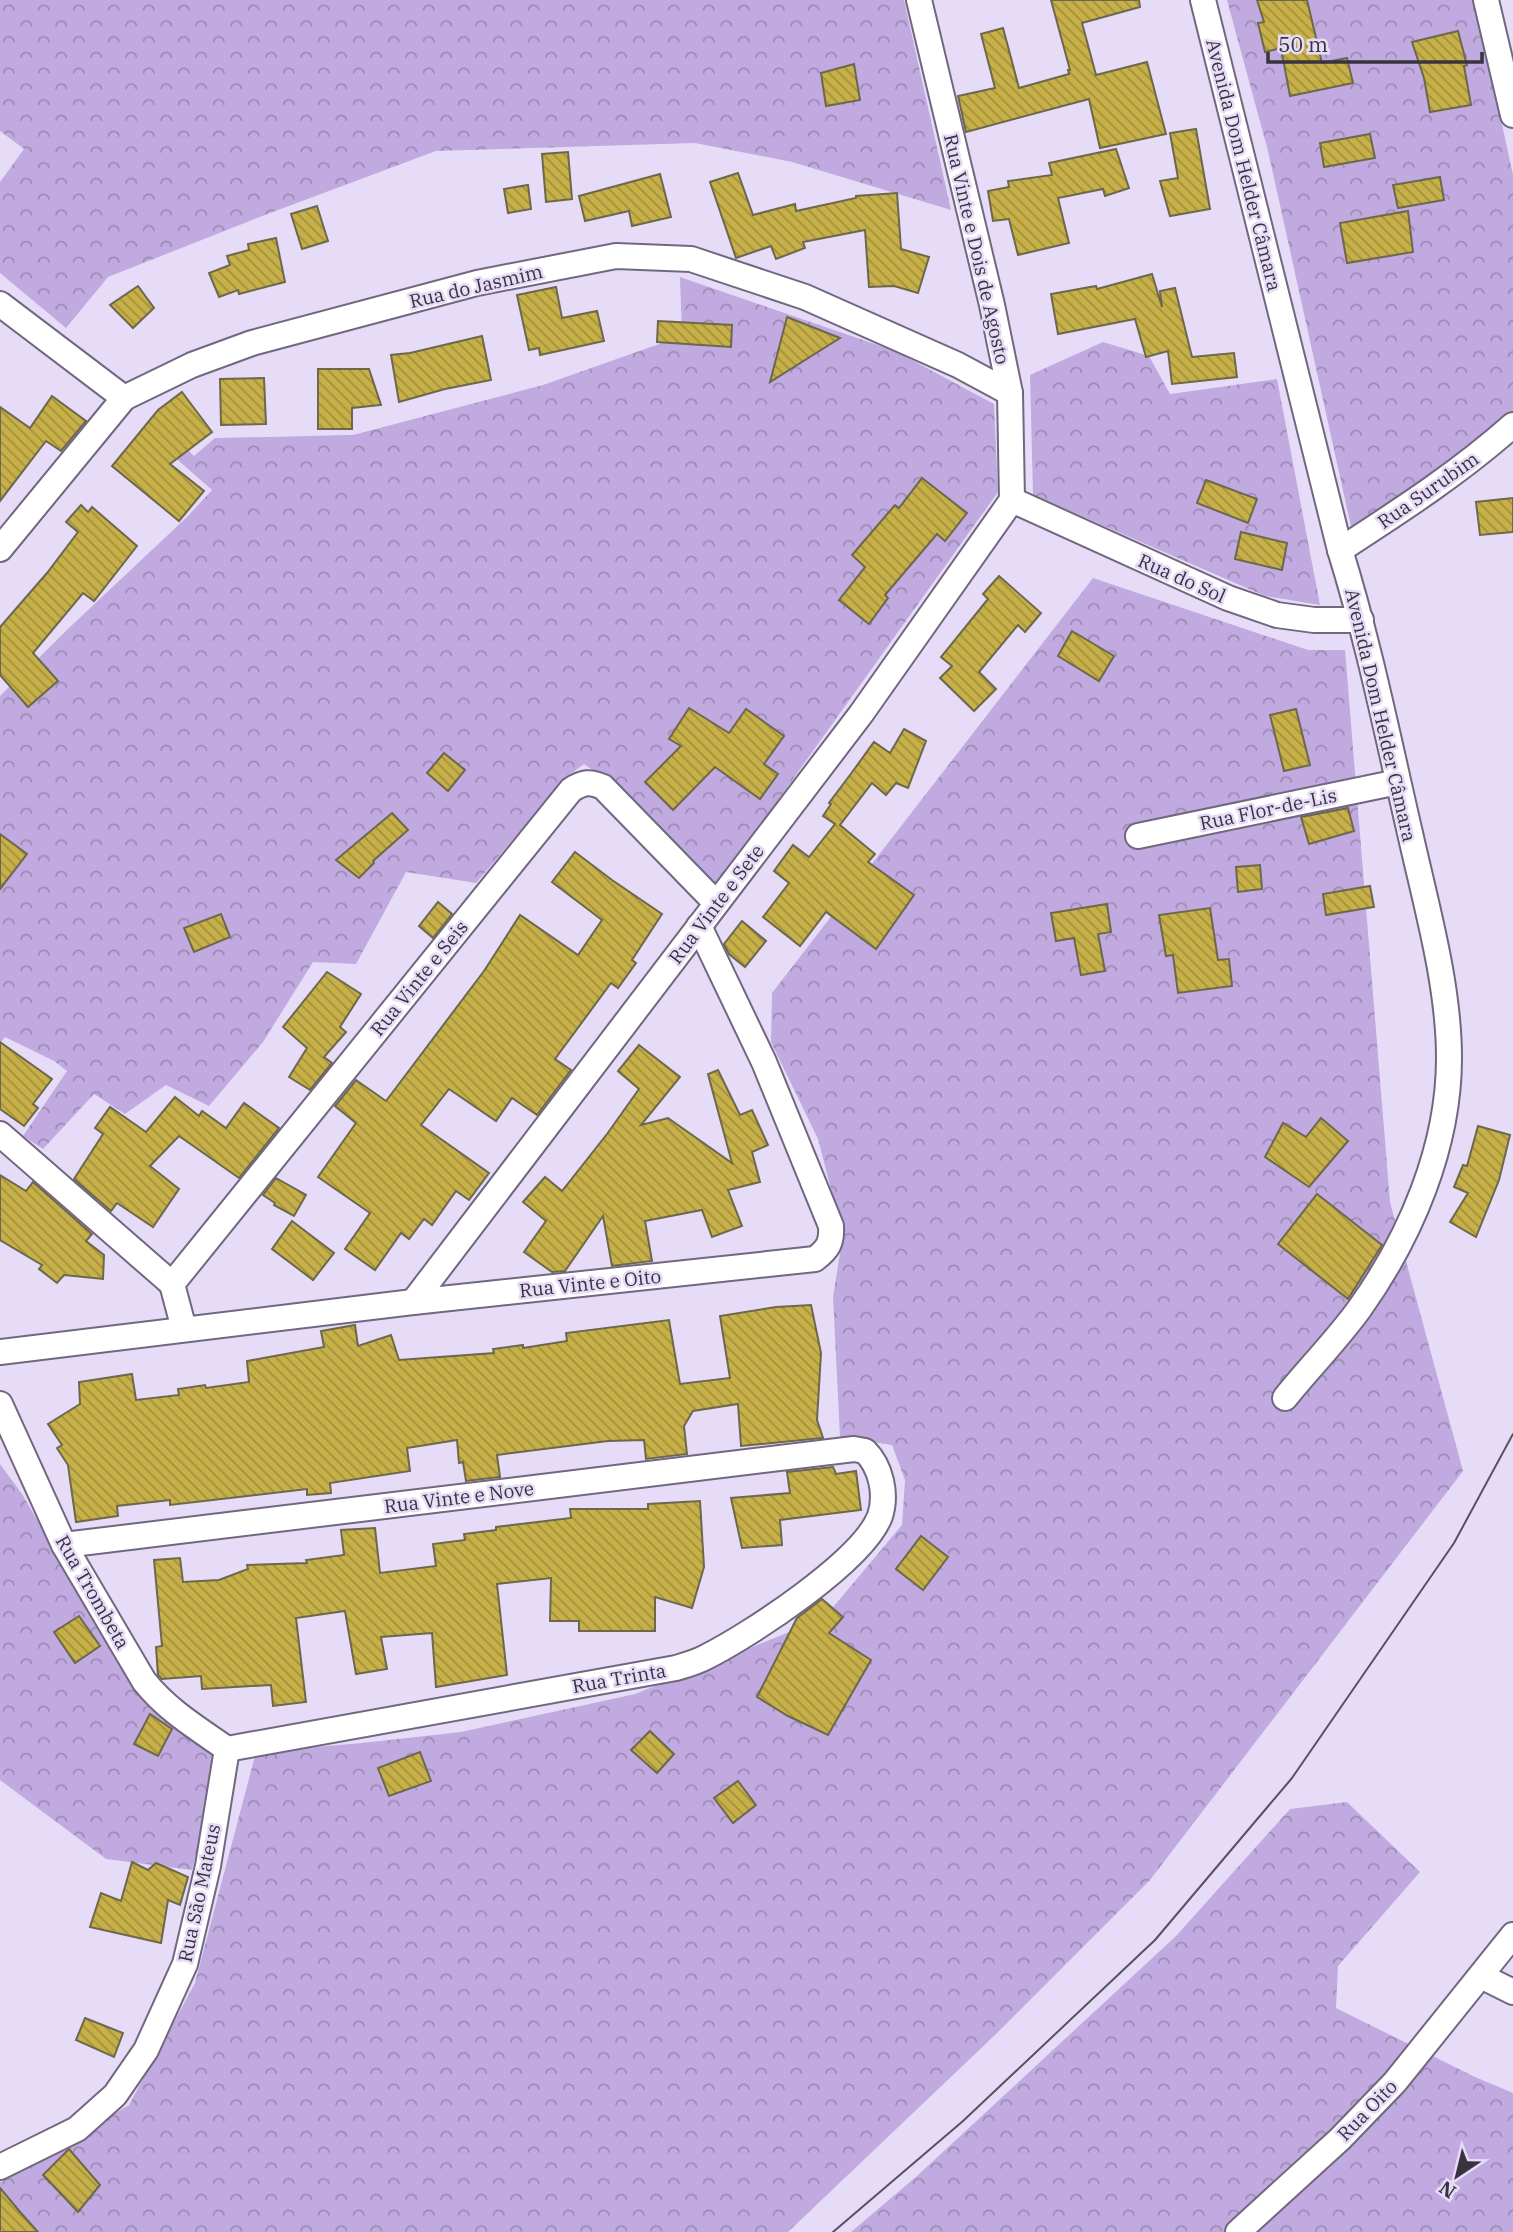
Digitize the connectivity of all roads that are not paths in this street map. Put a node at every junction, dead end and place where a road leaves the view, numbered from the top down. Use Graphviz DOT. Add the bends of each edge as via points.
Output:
graph roads {
  1 [pos="919,0"];
  2 [pos="1203,0"];
  3 [pos="1486,0"];
  4 [pos="1513,115"];
  5 [pos="0,304"];
  6 [pos="1010,393"];
  7 [pos="124,398"];
  8 [pos="1513,425"];
  9 [pos="1012,500"];
  10 [pos="0,549"];
  11 [pos="1340,550"];
  12 [pos="1362,620"];
  13 [pos="1398,782"];
  14 [pos="1138,836"];
  15 [pos="716,903"];
  16 [pos="699,926"];
  17 [pos="0,1134"];
  18 [pos="172,1284"];
  19 [pos="413,1302"];
  20 [pos="184,1329"];
  21 [pos="0,1352"];
  22 [pos="1285,1398"];
  23 [pos="0,1404"];
  24 [pos="854,1449"];
  25 [pos="64,1545"];
  26 [pos="228,1749"];
  27 [pos="1513,1935"];
  28 [pos="1481,1976"];
  29 [pos="1513,1992"];
  30 [pos="0,2166"];
  31 [pos="1238,2232"];
  1 -- 6 [label="street, Rua Vinte e Dois de Agosto"];
  2 -- 11 [label="street, Avenida Dom Helder Câmara"];
  3 -- 4 [label="street"];
  5 -- 7 [label="street"];
  6 -- 7 [label="street, Rua do Jasmim" via="805,296 691,259 617,256 477,283 252,342"];
  6 -- 9 [label="street, Rua Vinte e Dois de Agosto"];
  7 -- 10 [label="street, Rua do Jasmim"];
  8 -- 11 [label="street, Rua Surubim" via="1438,486"];
  9 -- 12 [label="street, Rua do Sol" via="1228,598 1277,615 1314,621"];
  9 -- 15 [label="street, Rua Vinte e Sete" via="861,714"];
  11 -- 12 [label="street, Avenida Dom Helder Câmara"];
  12 -- 13 [label="street, Avenida Dom Helder Câmara"];
  13 -- 14 [label="street, Rua Flor-de-Lis"];
  13 -- 22 [label="street, Avenida Dom Helder Câmara" via="1445,1005 1446,1104 1424,1190 1389,1264 1359,1310"];
  15 -- 16 [label="street, Rua Vinte e Sete"];
  15 -- 18 [label="street, Rua Vinte e Seis" via="603,787 592,782 571,790"];
  16 -- 19 [label="street, Rua Vinte e Sete"];
  16 -- 19 [label="street, Rua Vinte e Oito" via="764,1062 831,1226 832,1241 826,1251 815,1259"];
  17 -- 18 [label="street"];
  18 -- 20 [label="street"];
  19 -- 20 [label="street, Rua Vinte e Oito"];
  20 -- 21 [label="street, Rua Vinte e Oito"];
  23 -- 25 [label="street, Rua Trombeta"];
  24 -- 25 [label="street, Rua Vinte e Nove"];
  24 -- 26 [label="street, Rua Trinta" via="865,1451 879,1469 883,1504 869,1535 806,1592 704,1658 676,1668"];
  25 -- 26 [label="street, Rua Trombeta" via="144,1681 177,1714"];
  26 -- 30 [label="street, Rua São Mateus" via="185,1964 146,2050 115,2095 77,2129"];
  27 -- 28 [label="street, Rua Oito"];
  28 -- 29 [label="street"];
  28 -- 31 [label="street, Rua Oito" via="1395,2082"];
}
